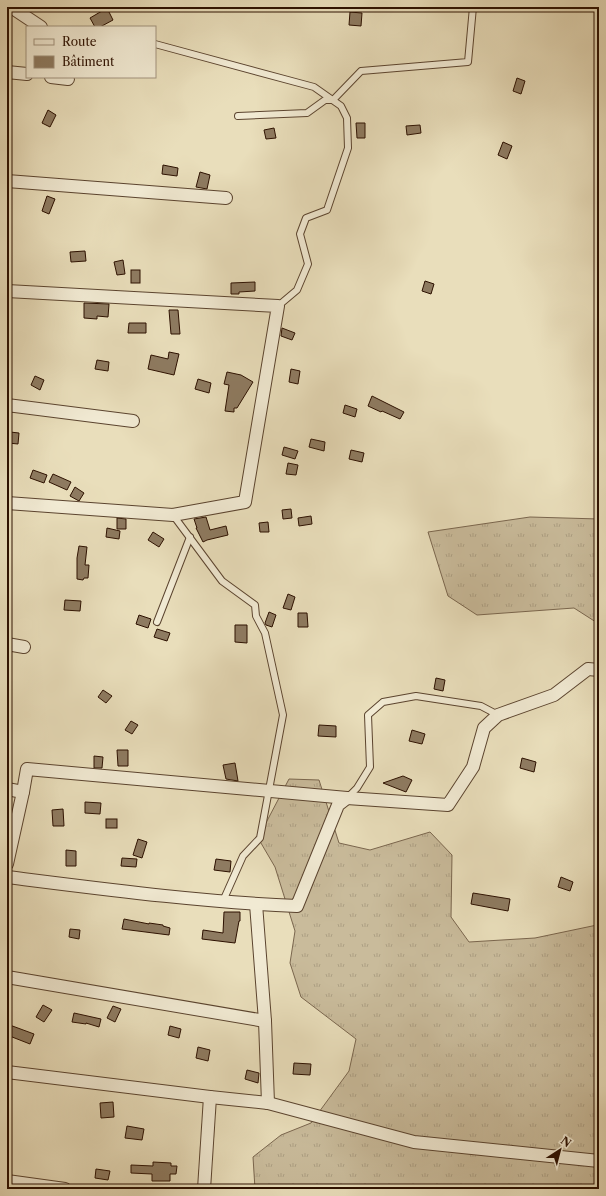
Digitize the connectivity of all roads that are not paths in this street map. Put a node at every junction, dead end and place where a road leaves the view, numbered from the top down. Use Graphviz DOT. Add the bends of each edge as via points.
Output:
graph roads {
  1 [pos="11,7"];
  2 [pos="473,7"];
  3 [pos="40,26"];
  4 [pos="156,44"];
  5 [pos="7,72"];
  6 [pos="26,74"];
  7 [pos="60,78"];
  8 [pos="68,79"];
  9 [pos="333,100"];
  10 [pos="238,116"];
  11 [pos="7,181"];
  12 [pos="226,198"];
  13 [pos="7,291"];
  14 [pos="278,306"];
  15 [pos="7,405"];
  16 [pos="133,421"];
  17 [pos="7,503"];
  18 [pos="173,515"];
  19 [pos="190,537"];
  20 [pos="157,622"];
  21 [pos="7,644"];
  22 [pos="24,647"];
  23 [pos="599,670"];
  24 [pos="498,716"];
  25 [pos="7,789"];
  26 [pos="269,790"];
  27 [pos="23,792"];
  28 [pos="347,798"];
  29 [pos="7,864"];
  30 [pos="7,877"];
  31 [pos="223,901"];
  32 [pos="256,904"];
  33 [pos="7,977"];
  34 [pos="265,1021"];
  35 [pos="7,1072"];
  36 [pos="210,1097"];
  37 [pos="268,1103"];
  38 [pos="599,1161"];
  39 [pos="7,1181"];
  40 [pos="64,1189"];
  41 [pos="204,1189"];
  1 -- 3 [label="street"];
  2 -- 9 [label="lane" via="468,62 361,71"];
  4 -- 9 [label="lane" via="314,87"];
  5 -- 6 [label="street"];
  7 -- 8 [label="street"];
  9 -- 10 [label="lane" via="325,100 307,113"];
  9 -- 14 [label="lane" via="341,106 347,118 348,148 328,210 306,218 300,234 308,264 297,290"];
  11 -- 12 [label="street"];
  13 -- 14 [label="street"];
  14 -- 18 [label="street" via="245,502"];
  15 -- 16 [label="street"];
  17 -- 18 [label="street"];
  18 -- 19 [label="lane"];
  19 -- 20 [label="lane"];
  19 -- 26 [label="lane" via="222,581 255,605 256,616 265,633 283,715"];
  21 -- 22 [label="street"];
  23 -- 24 [label="street" via="588,669 554,695"];
  24 -- 28 [label="street" via="484,728 473,767 448,805"];
  24 -- 28 [label="lane" via="481,706 416,696 383,702 368,715 370,767 357,788"];
  25 -- 27 [label="street"];
  26 -- 27 [label="street" via="27,769"];
  26 -- 28 [label="street"];
  26 -- 31 [label="lane" via="260,838 243,856"];
  27 -- 29 [label="street"];
  28 -- 32 [label="street" via="338,805 297,906"];
  30 -- 31 [label="street"];
  31 -- 32 [label="street"];
  32 -- 34 [label="street"];
  33 -- 34 [label="street"];
  34 -- 37 [label="street"];
  35 -- 36 [label="street"];
  36 -- 37 [label="street"];
  36 -- 41 [label="street"];
  37 -- 38 [label="street" via="414,1142"];
  39 -- 40 [label="street"];
}
